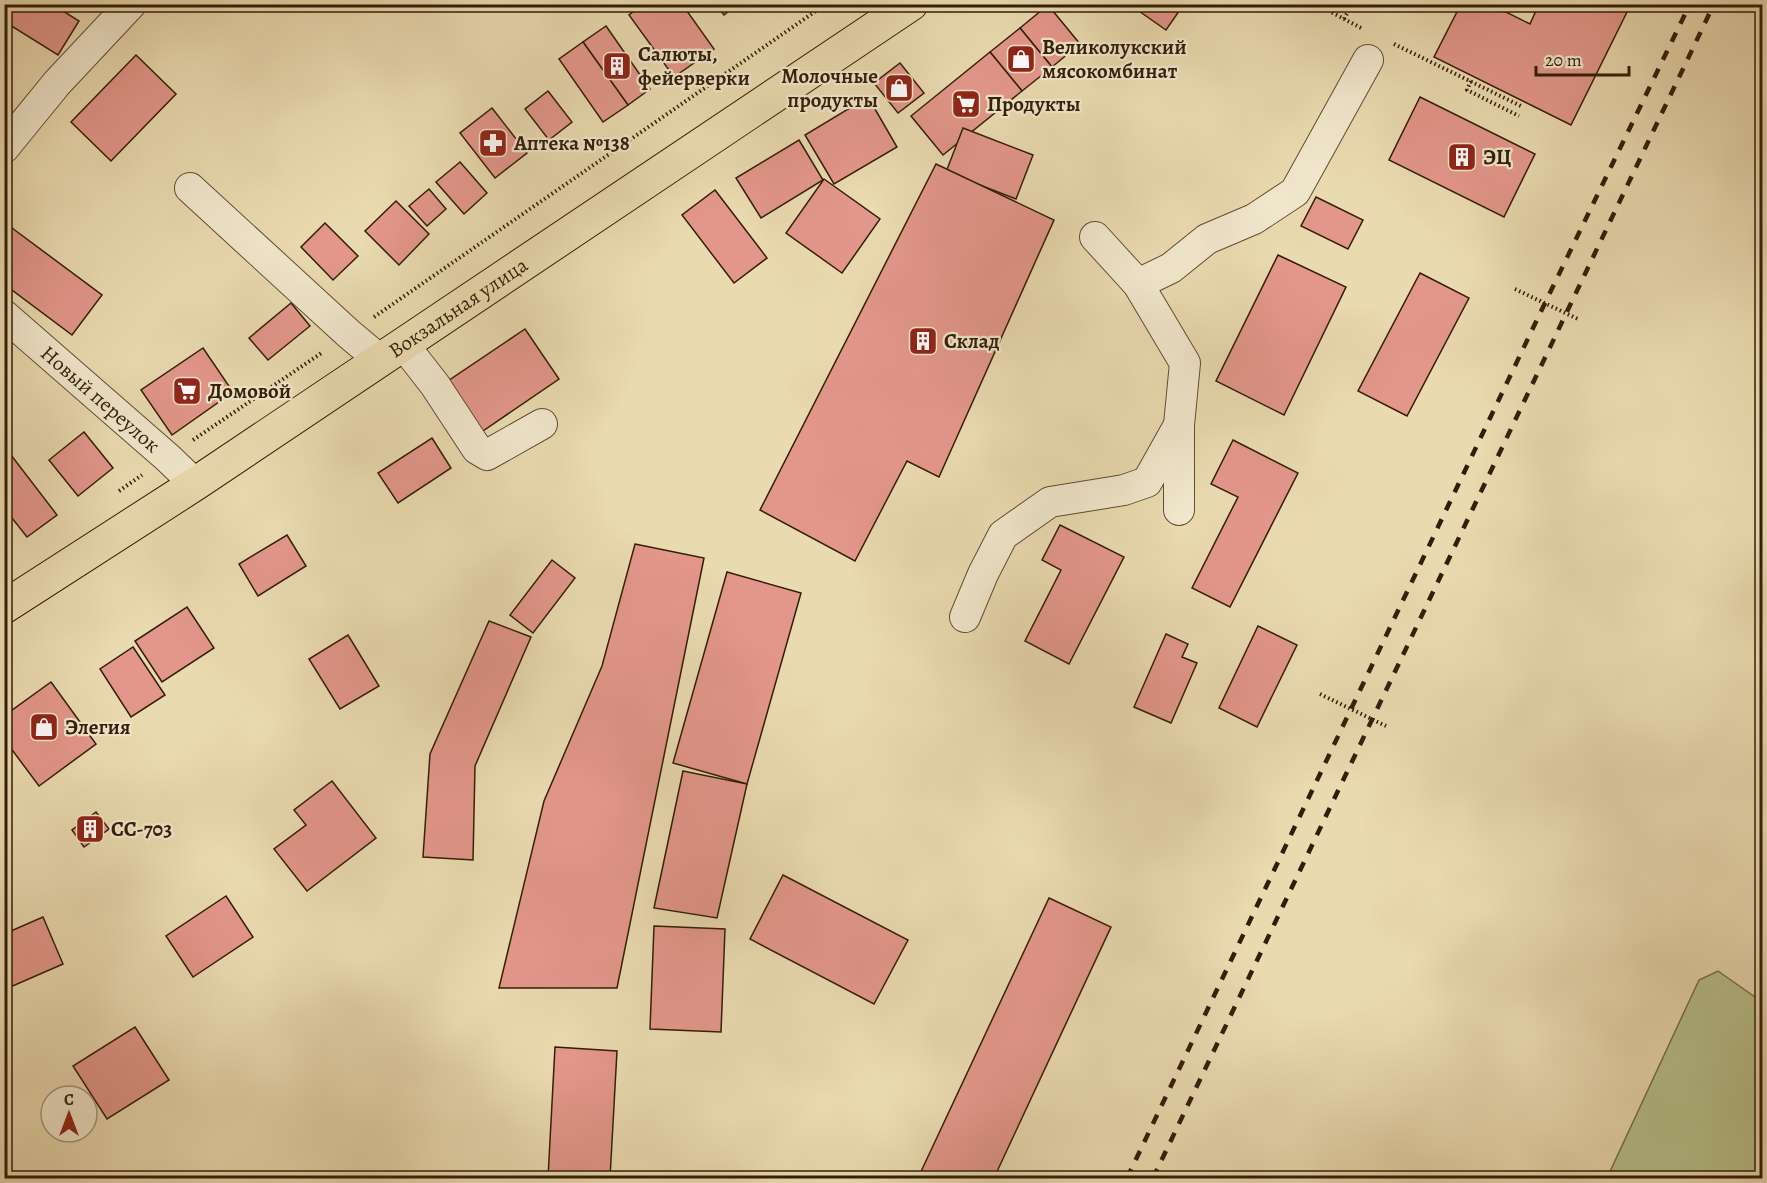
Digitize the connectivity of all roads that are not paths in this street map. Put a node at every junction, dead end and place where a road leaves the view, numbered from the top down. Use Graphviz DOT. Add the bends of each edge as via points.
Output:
graph roads {
  1 [pos="131,4"];
  2 [pos="911,4"];
  3 [pos="1376,45"];
  4 [pos="4,148"];
  5 [pos="190,188"];
  6 [pos="1095,237"];
  7 [pos="1138,284"];
  8 [pos="4,315"];
  9 [pos="392,352"];
  10 [pos="542,424"];
  11 [pos="1179,425"];
  12 [pos="195,484"];
  13 [pos="1179,510"];
  14 [pos="4,607"];
  15 [pos="965,616"];
  1 -- 4 [label="street" via="57,83"];
  2 -- 9 [label="main road, Вокзальная улица"];
  3 -- 7 [label="street" via="1295,192 1254,219 1207,239 1171,268"];
  5 -- 9 [label="street" via="349,334"];
  6 -- 7 [label="street"];
  7 -- 11 [label="street" via="1185,363"];
  8 -- 12 [label="street, Новый переулок"];
  9 -- 10 [label="street" via="435,385 477,449 488,454"];
  9 -- 12 [label="main road, Вокзальная улица"];
  11 -- 13 [label="street"];
  11 -- 15 [label="street" via="1147,482 1124,490 1050,502 1003,535"];
  12 -- 14 [label="main road, Вокзальная улица"];
}
